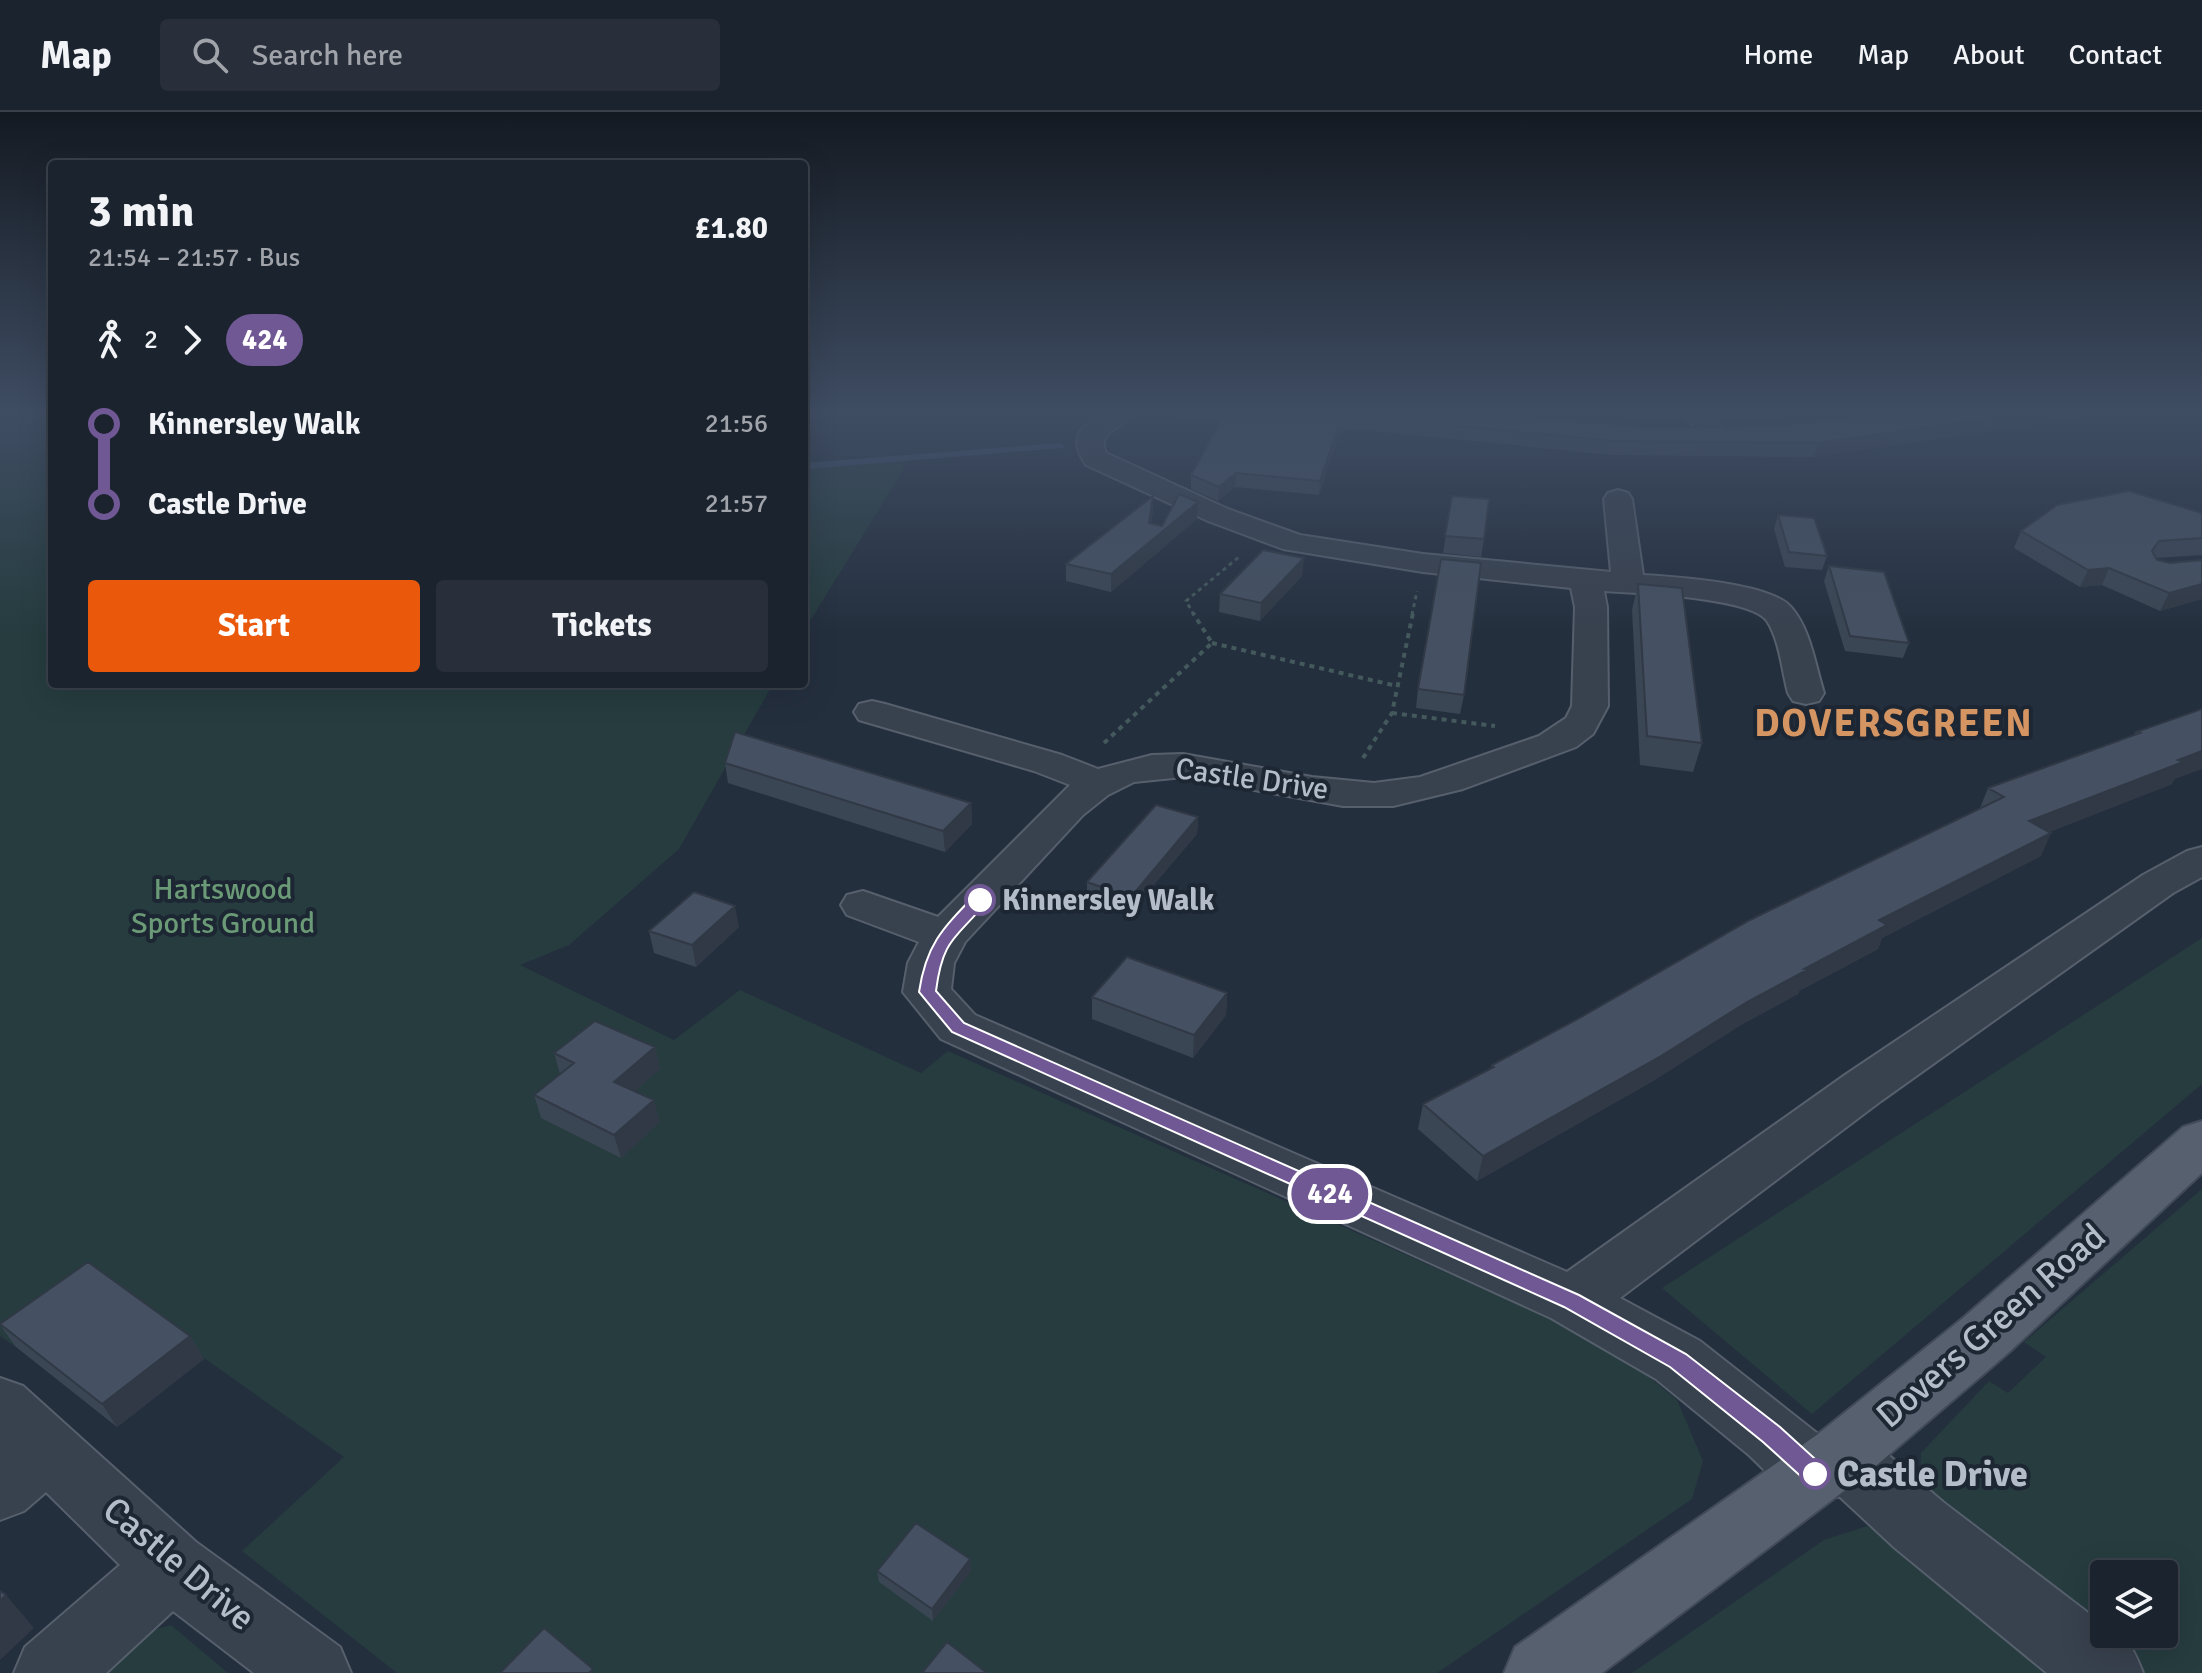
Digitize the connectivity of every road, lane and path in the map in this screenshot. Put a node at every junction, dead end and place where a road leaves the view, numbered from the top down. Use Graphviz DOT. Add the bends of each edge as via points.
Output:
graph roads {
  1 [pos="1156,486"];
  2 [pos="1618,499"];
  3 [pos="1265,534"];
  4 [pos="1423,563"];
  5 [pos="1607,582"];
  6 [pos="1212,643"];
  7 [pos="1397,686"];
  8 [pos="1806,693"];
  9 [pos="872,712"];
  10 [pos="1392,713"];
  11 [pos="1561,740"];
  12 [pos="1099,783"];
  13 [pos="1341,793"];
  14 [pos="2202,860"];
  15 [pos="863,905"];
  16 [pos="945,936"];
  17 [pos="2202,1141"];
  18 [pos="1572,1301"];
  19 [pos="16,1448"];
  20 [pos="1828,1465"];
  21 [pos="171,1566"];
  22 [pos="51,1673"];
  23 [pos="314,1673"];
  24 [pos="1541,1673"];
  25 [pos="2106,1673"];
  1 -- 3 [label="street"];
  2 -- 5 [label="street, Castle Drive"];
  3 -- 4 [label="street" via="1334,551"];
  3 -- 6 [label="path" via="1186,601"];
  4 -- 5 [label="street"];
  4 -- 7 [label="path"];
  5 -- 8 [label="street" via="1757,600 1777,609"];
  5 -- 11 [label="street, Castle Drive" via="1591,607 1587,720"];
  6 -- 7 [label="path"];
  6 -- 12 [label="path" via="1094,752"];
  7 -- 10 [label="path"];
  9 -- 12 [label="street"];
  10 -- 11 [label="path" via="1531,730"];
  10 -- 13 [label="path"];
  11 -- 13 [label="street, Castle Drive" via="1412,791"];
  12 -- 13 [label="street, Castle Drive" via="1141,767 1179,765"];
  12 -- 16 [label="street, Castle Drive" via="1080,796"];
  14 -- 18 [label="street" via="2158,884 1863,1088"];
  15 -- 16 [label="street"];
  16 -- 18 [label="street, Castle Drive" via="931,963 927,992 958,1027"];
  17 -- 20 [label="main road, Dovers Green Road" via="1985,1336"];
  18 -- 20 [label="street, Castle Drive" via="1678,1360 1772,1434"];
  19 -- 21 [label="street, Castle Drive"];
  20 -- 24 [label="main road, Dovers Green Road"];
  20 -- 25 [label="street, Castle Drive" via="1919,1525"];
  21 -- 22 [label="street"];
  21 -- 23 [label="street, Castle Drive"];
}
